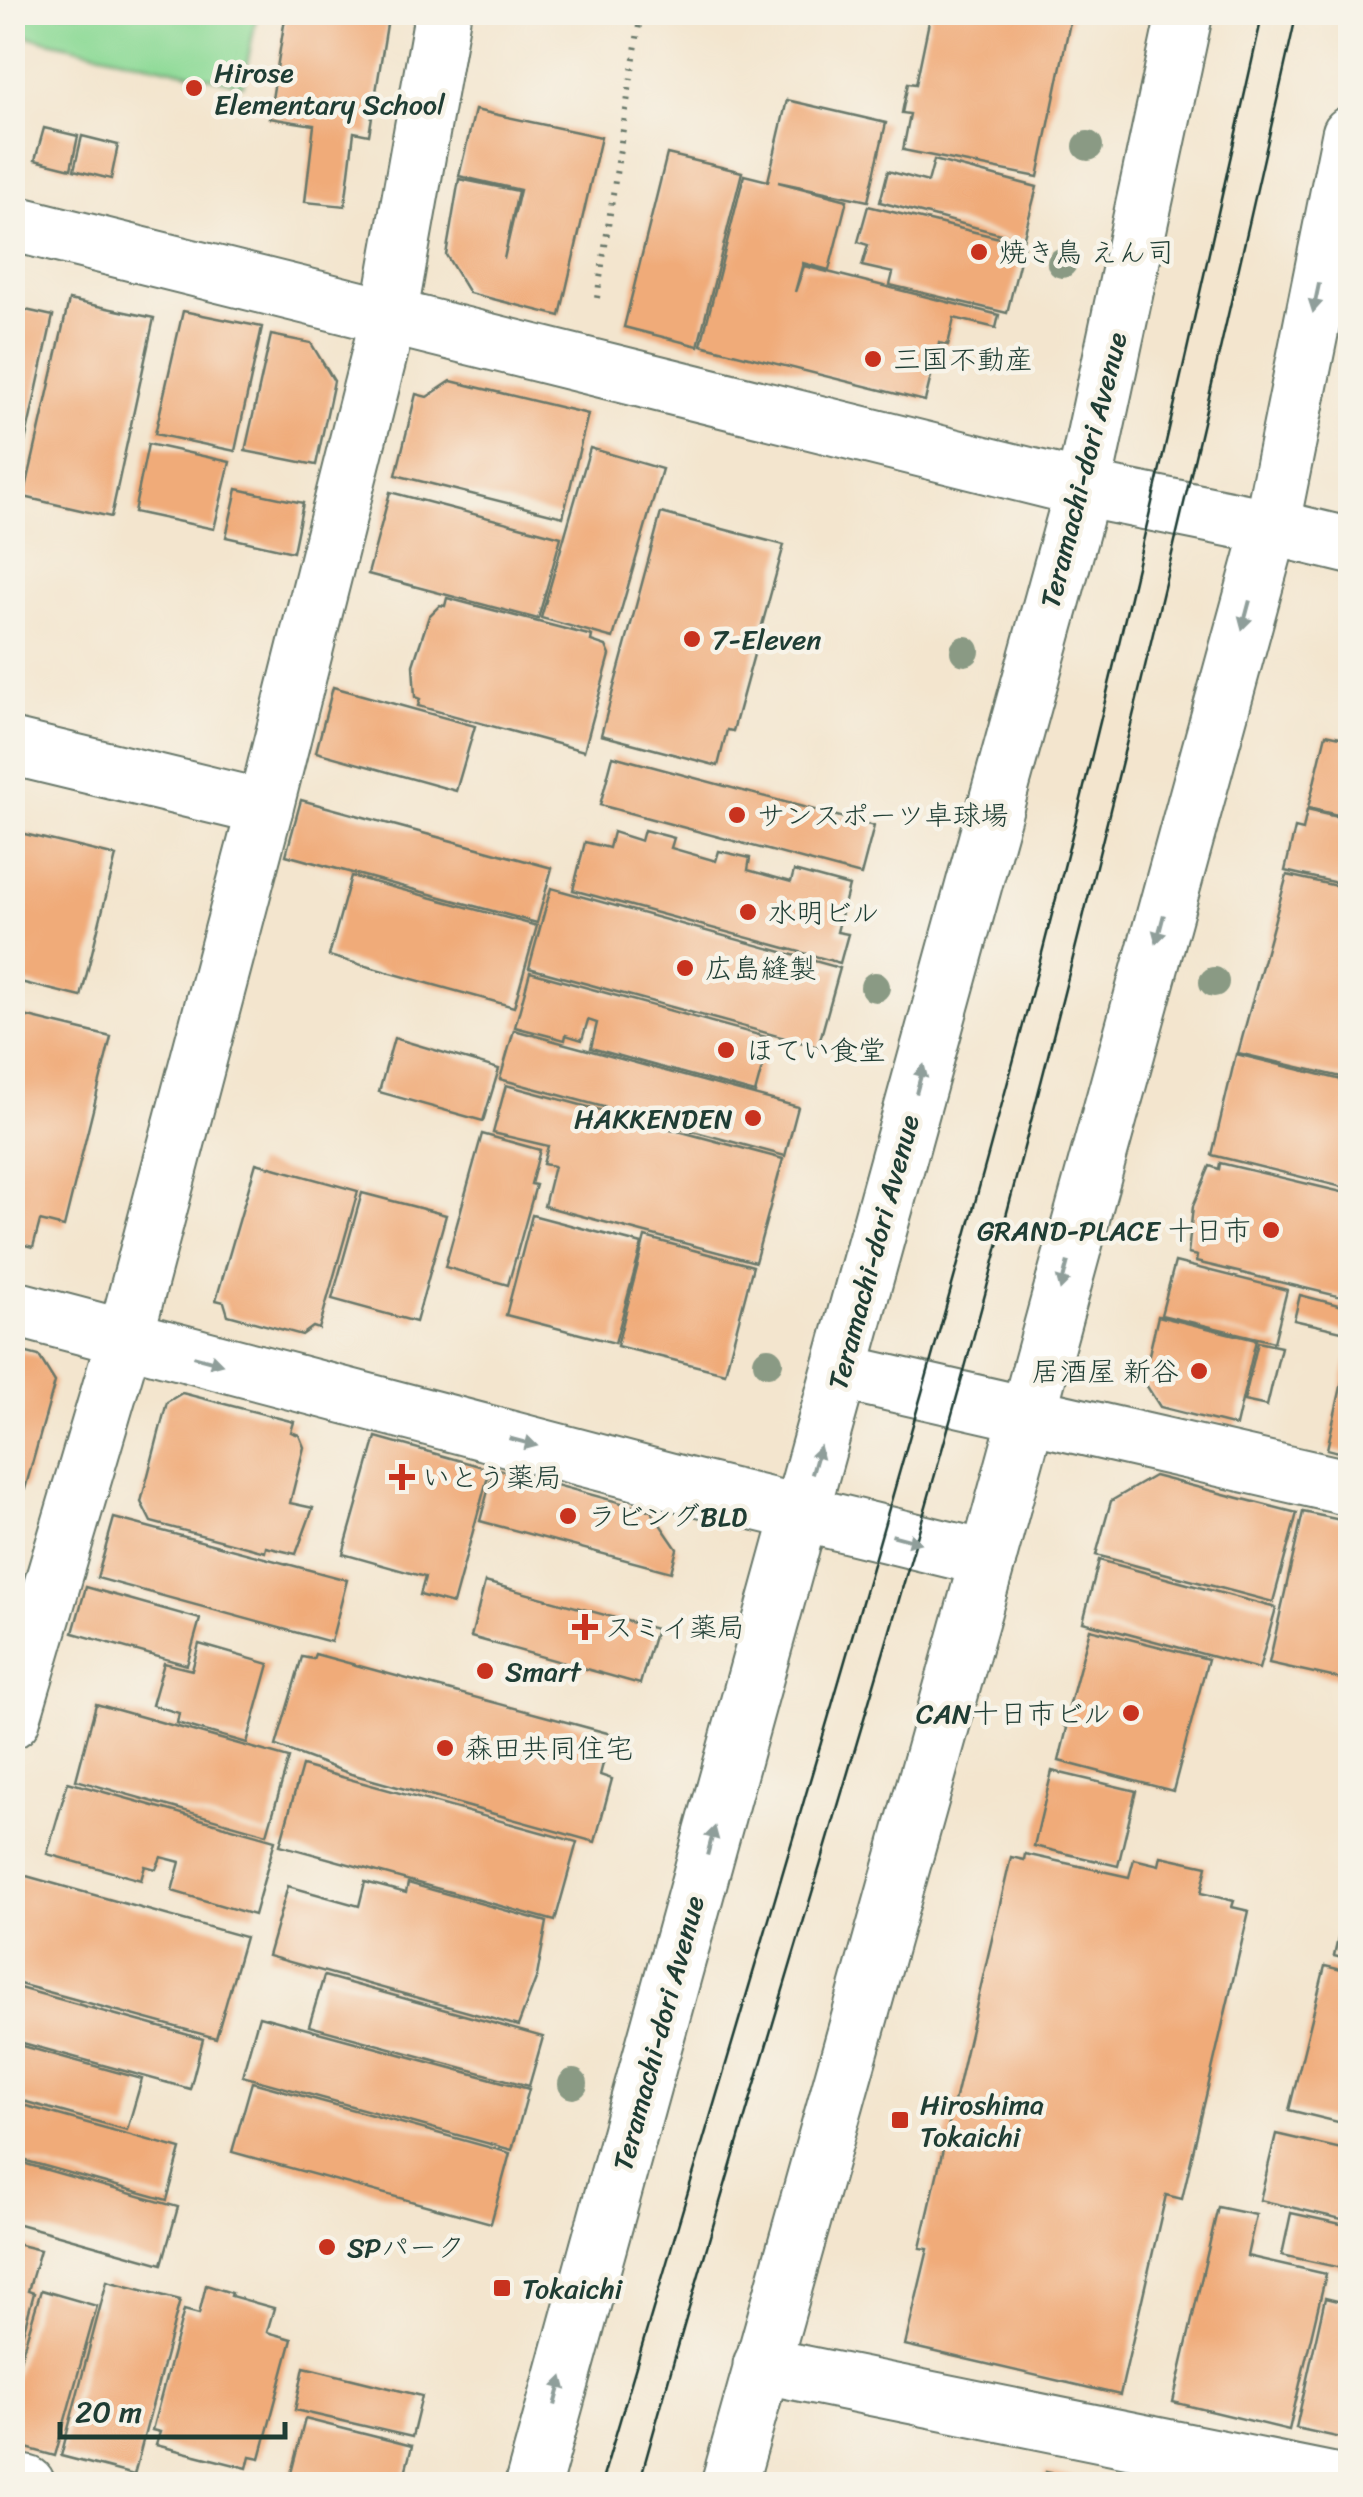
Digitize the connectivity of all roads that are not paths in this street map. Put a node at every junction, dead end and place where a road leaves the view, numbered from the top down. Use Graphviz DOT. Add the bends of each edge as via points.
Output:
graph roads {
  1 [pos="443,12"];
  2 [pos="1185,12"];
  3 [pos="1350,134"];
  4 [pos="12,223"];
  5 [pos="389,316"];
  6 [pos="1083,489"];
  7 [pos="1271,526"];
  8 [pos="1350,546"];
  9 [pos="12,747"];
  10 [pos="265,808"];
  11 [pos="12,1308"];
  12 [pos="126,1338"];
  13 [pos="841,1372"];
  14 [pos="1027,1414"];
  15 [pos="1350,1488"];
  16 [pos="802,1513"];
  17 [pos="988,1559"];
  18 [pos="12,1720"];
  19 [pos="761,2365"];
  20 [pos="12,2480"];
  21 [pos="27,2484"];
  22 [pos="534,2484"];
  23 [pos="729,2484"];
  24 [pos="1348,2484"];
  1 -- 5 [label="main road"];
  2 -- 6 [label="main road, Teramachi-dori Avenue"];
  3 -- 7 [label="main road, one-way"];
  4 -- 5 [label="main road"];
  5 -- 6 [label="main road"];
  5 -- 10 [label="main road"];
  6 -- 7 [label="main road"];
  13 -- 6 [label="main road, Teramachi-dori Avenue, one-way"];
  7 -- 8 [label="main road"];
  7 -- 14 [label="main road, one-way"];
  9 -- 10 [label="main road"];
  10 -- 12 [label="main road"];
  11 -- 12 [label="main road"];
  12 -- 16 [label="main road, one-way"];
  12 -- 18 [label="main road"];
  13 -- 14 [label="main road"];
  16 -- 13 [label="main road, Teramachi-dori Avenue, one-way"];
  14 -- 15 [label="main road"];
  14 -- 17 [label="main road"];
  16 -- 17 [label="main road, one-way"];
  22 -- 16 [label="main road, Teramachi-dori Avenue, one-way"];
  17 -- 19 [label="main road"];
  19 -- 23 [label="main road"];
  19 -- 24 [label="main road"];
  20 -- 21 [label="main road"];
}
